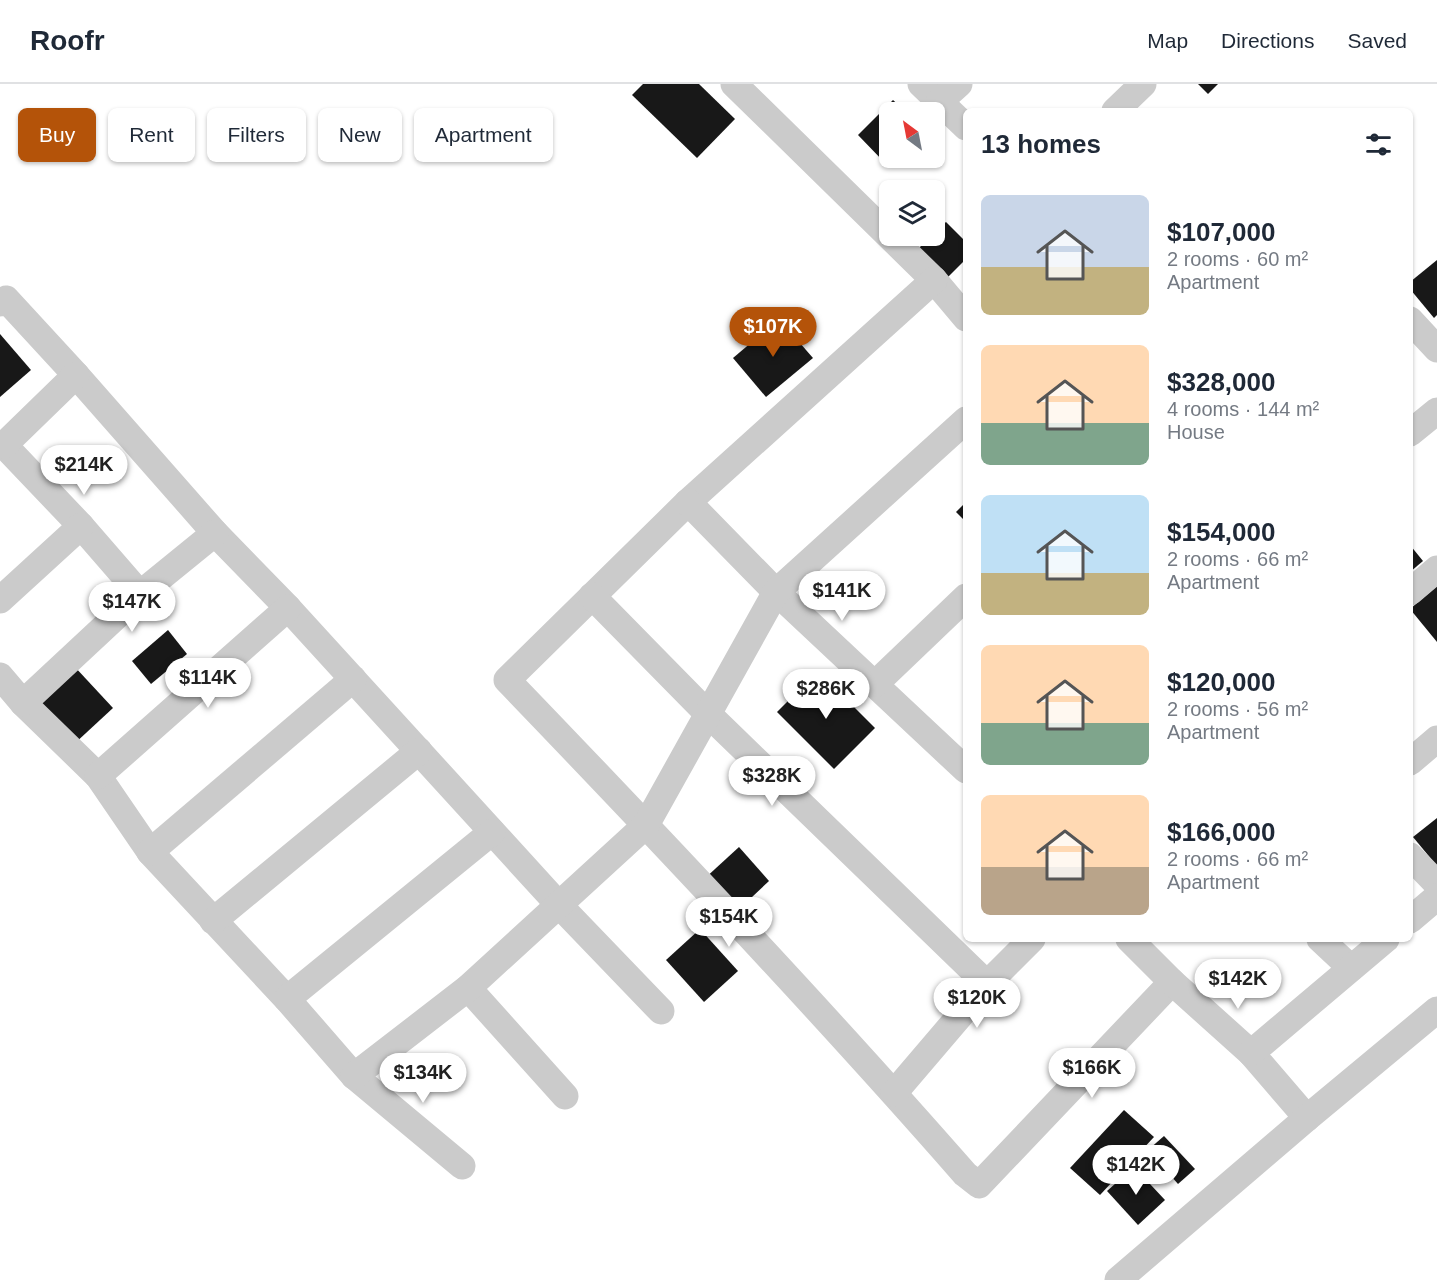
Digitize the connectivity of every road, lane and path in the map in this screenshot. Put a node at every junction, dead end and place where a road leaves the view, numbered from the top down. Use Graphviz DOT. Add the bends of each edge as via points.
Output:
graph roads {
  1 [pos="734,84"];
  2 [pos="959,84"];
  3 [pos="1143,84"];
  4 [pos="930,93"];
  5 [pos="1118,108"];
  6 [pos="963,124"];
  7 [pos="934,280"];
  8 [pos="0,303"];
  9 [pos="963,314"];
  10 [pos="1413,323"];
  11 [pos="1437,349"];
  12 [pos="76,375"];
  13 [pos="1437,411"];
  14 [pos="963,423"];
  15 [pos="1413,431"];
  16 [pos="2,445"];
  17 [pos="688,502"];
  18 [pos="81,526"];
  19 [pos="214,533"];
  20 [pos="1437,569"];
  21 [pos="1413,589"];
  22 [pos="776,592"];
  23 [pos="140,594"];
  24 [pos="592,596"];
  25 [pos="0,600"];
  26 [pos="963,600"];
  27 [pos="288,608"];
  28 [pos="0,676"];
  29 [pos="353,679"];
  30 [pos="875,684"];
  31 [pos="23,703"];
  32 [pos="708,714"];
  33 [pos="1437,739"];
  34 [pos="418,751"];
  35 [pos="1413,759"];
  36 [pos="963,763"];
  37 [pos="98,776"];
  38 [pos="646,825"];
  39 [pos="492,832"];
  40 [pos="150,852"];
  41 [pos="1413,859"];
  42 [pos="1437,884"];
  43 [pos="1437,897"];
  44 [pos="559,905"];
  45 [pos="1413,917"];
  46 [pos="213,921"];
  47 [pos="1029,942"];
  48 [pos="1132,942"];
  49 [pos="1323,942"];
  50 [pos="1382,942"];
  51 [pos="1351,968"];
  52 [pos="1172,982"];
  53 [pos="987,984"];
  54 [pos="468,988"];
  55 [pos="287,999"];
  56 [pos="1437,1010"];
  57 [pos="661,1011"];
  58 [pos="1251,1053"];
  59 [pos="354,1076"];
  60 [pos="894,1093"];
  61 [pos="565,1096"];
  62 [pos="1307,1118"];
  63 [pos="462,1166"];
  64 [pos="1118,1280"];
  1 -- 7 [label="street"];
  2 -- 4 [label="street"];
  3 -- 5 [label="street"];
  4 -- 6 [label="street"];
  7 -- 9 [label="street"];
  7 -- 17 [label="street"];
  8 -- 12 [label="street" via="6,298"];
  10 -- 11 [label="street"];
  12 -- 16 [label="street"];
  12 -- 19 [label="street"];
  13 -- 15 [label="street"];
  14 -- 22 [label="street"];
  16 -- 18 [label="street"];
  17 -- 22 [label="street"];
  17 -- 24 [label="street"];
  18 -- 23 [label="street"];
  18 -- 25 [label="street"];
  19 -- 23 [label="street"];
  19 -- 27 [label="street"];
  20 -- 21 [label="street"];
  22 -- 30 [label="street"];
  22 -- 32 [label="street"];
  23 -- 31 [label="street"];
  24 -- 32 [label="street"];
  24 -- 38 [label="street" via="507,680"];
  26 -- 30 [label="street"];
  27 -- 29 [label="street"];
  27 -- 37 [label="street"];
  28 -- 31 [label="street"];
  29 -- 34 [label="street"];
  29 -- 40 [label="street"];
  30 -- 36 [label="street"];
  31 -- 37 [label="street"];
  32 -- 38 [label="street"];
  32 -- 53 [label="street"];
  33 -- 35 [label="street"];
  34 -- 39 [label="street"];
  34 -- 46 [label="street"];
  37 -- 40 [label="street"];
  38 -- 44 [label="street"];
  38 -- 60 [label="street"];
  39 -- 44 [label="street"];
  39 -- 55 [label="street"];
  40 -- 46 [label="street"];
  41 -- 42 [label="street"];
  43 -- 45 [label="street"];
  44 -- 54 [label="street"];
  44 -- 57 [label="street"];
  46 -- 55 [label="street"];
  47 -- 53 [label="street"];
  48 -- 52 [label="street"];
  49 -- 51 [label="street"];
  50 -- 51 [label="street"];
  51 -- 58 [label="street"];
  52 -- 58 [label="street"];
  52 -- 60 [label="street" via="979,1185"];
  53 -- 60 [label="street"];
  54 -- 59 [label="street"];
  54 -- 61 [label="street"];
  55 -- 59 [label="street"];
  56 -- 62 [label="street"];
  58 -- 62 [label="street"];
  59 -- 63 [label="street"];
  62 -- 64 [label="street"];
}
